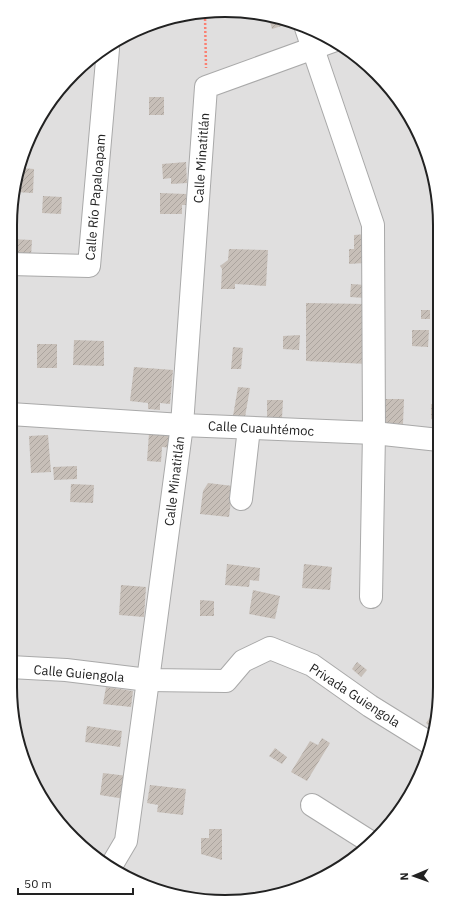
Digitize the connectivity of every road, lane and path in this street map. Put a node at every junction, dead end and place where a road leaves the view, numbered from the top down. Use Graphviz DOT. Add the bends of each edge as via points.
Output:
graph roads {
  1 [pos="205,18"];
  2 [pos="310,38"];
  3 [pos="108,53"];
  4 [pos="206,87"];
  5 [pos="17,264"];
  6 [pos="17,414"];
  7 [pos="182,425"];
  8 [pos="249,428"];
  9 [pos="374,434"];
  10 [pos="433,439"];
  11 [pos="241,499"];
  12 [pos="372,597"];
  13 [pos="17,667"];
  14 [pos="148,680"];
  15 [pos="426,741"];
  16 [pos="312,804"];
  17 [pos="366,839"];
  18 [pos="113,862"];
  1 -- 4 [label="path"];
  2 -- 4 [label="street"];
  2 -- 9 [label="street" via="373,225"];
  3 -- 5 [label="street, Calle Río Papaloapam" via="89,266"];
  4 -- 7 [label="street, Calle Minatitlán"];
  6 -- 7 [label="street, Calle Cuauhtémoc"];
  7 -- 8 [label="street, Calle Cuauhtémoc"];
  7 -- 14 [label="street, Calle Minatitlán"];
  8 -- 9 [label="street, Calle Cuauhtémoc"];
  8 -- 11 [label="street"];
  9 -- 10 [label="street, Calle Cuauhtémoc"];
  9 -- 12 [label="street"];
  13 -- 14 [label="street, Calle Guiengola" via="66,670"];
  14 -- 15 [label="street, Privada Guiengola" via="226,681 242,661 270,648 312,665 370,706"];
  14 -- 18 [label="street, Calle Minatitlán" via="126,841"];
  16 -- 17 [label="street"];
}
